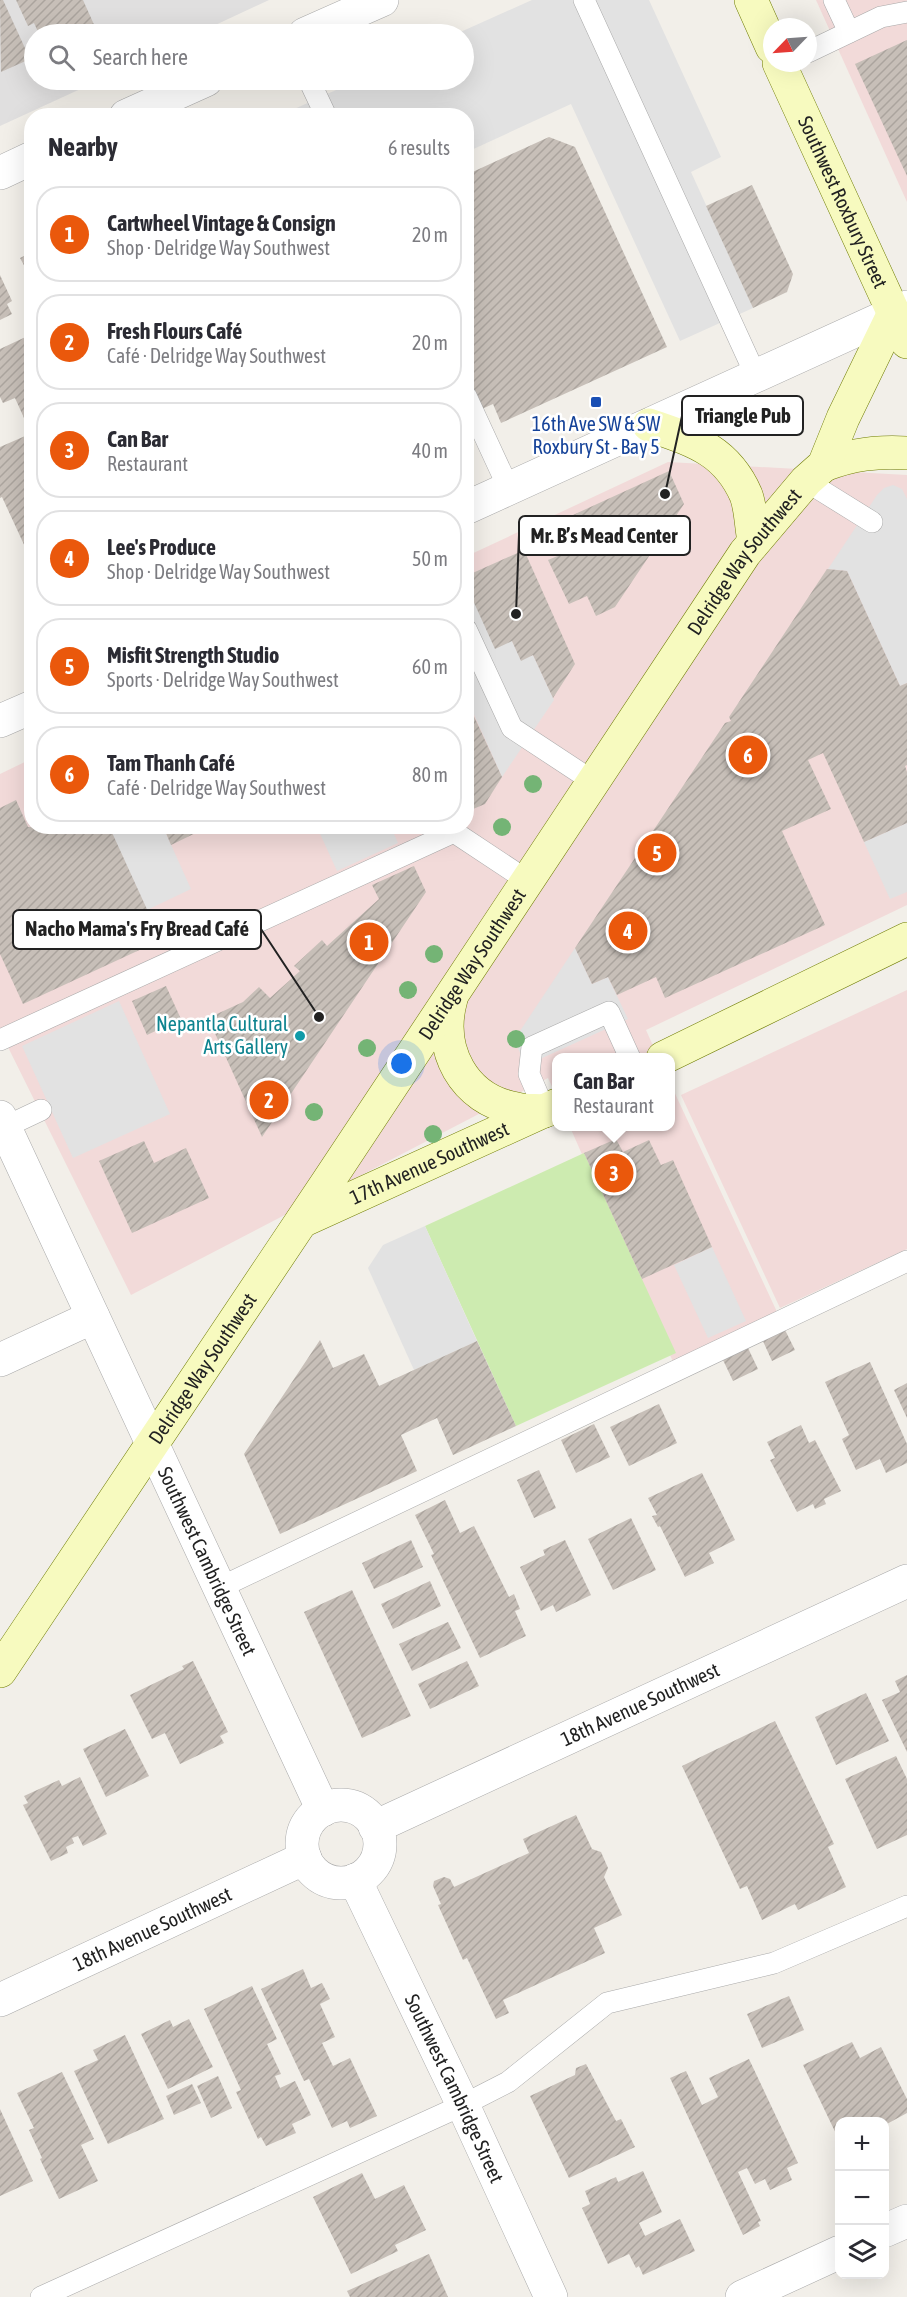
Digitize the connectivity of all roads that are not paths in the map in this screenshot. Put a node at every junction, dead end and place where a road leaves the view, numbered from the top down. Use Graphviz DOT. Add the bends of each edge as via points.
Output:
graph roads {
  1 [pos="382,0"];
  2 [pos="584,0"];
  3 [pos="751,0"];
  4 [pos="834,0"];
  5 [pos="907,12"];
  6 [pos="763,20"];
  7 [pos="328,24"];
  8 [pos="849,32"];
  9 [pos="817,45"];
  10 [pos="791,72"];
  11 [pos="184,90"];
  12 [pos="314,90"];
  13 [pos="144,108"];
  14 [pos="322,108"];
  15 [pos="24,162"];
  16 [pos="0,173"];
  17 [pos="903,321"];
  18 [pos="756,376"];
  19 [pos="474,414"];
  20 [pos="649,424"];
  21 [pos="907,453"];
  22 [pos="815,473"];
  23 [pos="508,489"];
  24 [pos="474,504"];
  25 [pos="872,522"];
  26 [pos="754,541"];
  27 [pos="474,646"];
  28 [pos="24,710"];
  29 [pos="0,721"];
  30 [pos="594,782"];
  31 [pos="450,834"];
  32 [pos="457,834"];
  33 [pos="528,881"];
  34 [pos="907,939"];
  35 [pos="452,994"];
  36 [pos="0,1040"];
  37 [pos="628,1053"];
  38 [pos="673,1053"];
  39 [pos="551,1108"];
  40 [pos="40,1110"];
  41 [pos="2,1122"];
  42 [pos="301,1222"];
  43 [pos="907,1260"];
  44 [pos="93,1317"];
  45 [pos="0,1360"];
  46 [pos="153,1443"];
  47 [pos="907,1581"];
  48 [pos="221,1587"];
  49 [pos="0,1671"];
  50 [pos="323,1810"];
  51 [pos="375,1827"];
  52 [pos="305,1858"];
  53 [pos="355,1880"];
  54 [pos="907,1906"];
  55 [pos="0,2000"];
  56 [pos="464,2105"];
  57 [pos="907,2221"];
  58 [pos="889,2229"];
  59 [pos="835,2254"];
  60 [pos="41,2297"];
  61 [pos="551,2297"];
  62 [pos="742,2297"];
  1 -- 7 [label="street"];
  2 -- 18 [label="lane"];
  3 -- 6 [label="main road, Southwest Roxbury Street"];
  4 -- 8 [label="lane"];
  5 -- 8 [label="lane" via="881,17"];
  8 -- 9 [label="lane"];
  10 -- 17 [label="main road, Southwest Roxbury Street"];
  11 -- 13 [label="street"];
  12 -- 14 [label="lane"];
  15 -- 16 [label="street"];
  17 -- 18 [label="street"];
  17 -- 22 [label="main road, Delridge Way Southwest" via="843,418"];
  18 -- 20 [label="street"];
  19 -- 23 [label="lane"];
  20 -- 23 [label="street"];
  20 -- 26 [label="main road" via="698,441 729,466 746,496"];
  21 -- 22 [label="main road" via="868,452 842,458"];
  22 -- 25 [label="lane"];
  22 -- 26 [label="main road, Delridge Way Southwest"];
  23 -- 24 [label="street"];
  26 -- 30 [label="main road, Delridge Way Southwest"];
  27 -- 30 [label="lane" via="512,728"];
  28 -- 29 [label="street"];
  30 -- 33 [label="main road, Delridge Way Southwest"];
  31 -- 36 [label="lane"];
  32 -- 33 [label="lane"];
  33 -- 35 [label="main road, Delridge Way Southwest"];
  34 -- 38 [label="main road"];
  35 -- 39 [label="main road" via="446,1037 462,1076 496,1103 517,1109"];
  35 -- 42 [label="main road, Delridge Way Southwest"];
  37 -- 39 [label="lane" via="609,1012 532,1047 529,1074"];
  39 -- 42 [label="main road, 17th Avenue Southwest"];
  40 -- 41 [label="lane"];
  41 -- 44 [label="street, Southwest Cambridge Street"];
  42 -- 46 [label="main road, Delridge Way Southwest"];
  43 -- 48 [label="lane"];
  44 -- 45 [label="street"];
  44 -- 46 [label="street, Southwest Cambridge Street"];
  46 -- 48 [label="street, Southwest Cambridge Street"];
  46 -- 49 [label="main road, Delridge Way Southwest"];
  47 -- 51 [label="street, 18th Avenue Southwest"];
  48 -- 50 [label="street, Southwest Cambridge Street"];
  50 -- 51 [label="street" via="352,1806 364,1812"];
  50 -- 52 [label="street" via="309,1822 303,1834"];
  51 -- 53 [label="street" via="380,1848 376,1861 369,1872"];
  52 -- 53 [label="street" via="320,1877 332,1882"];
  52 -- 55 [label="street, 18th Avenue Southwest"];
  53 -- 56 [label="street, Southwest Cambridge Street"];
  54 -- 56 [label="lane" via="774,1963 607,2003 508,2082"];
  56 -- 60 [label="lane"];
  56 -- 61 [label="street, Southwest Cambridge Street"];
  57 -- 58 [label="street"];
  59 -- 62 [label="street"];
}
